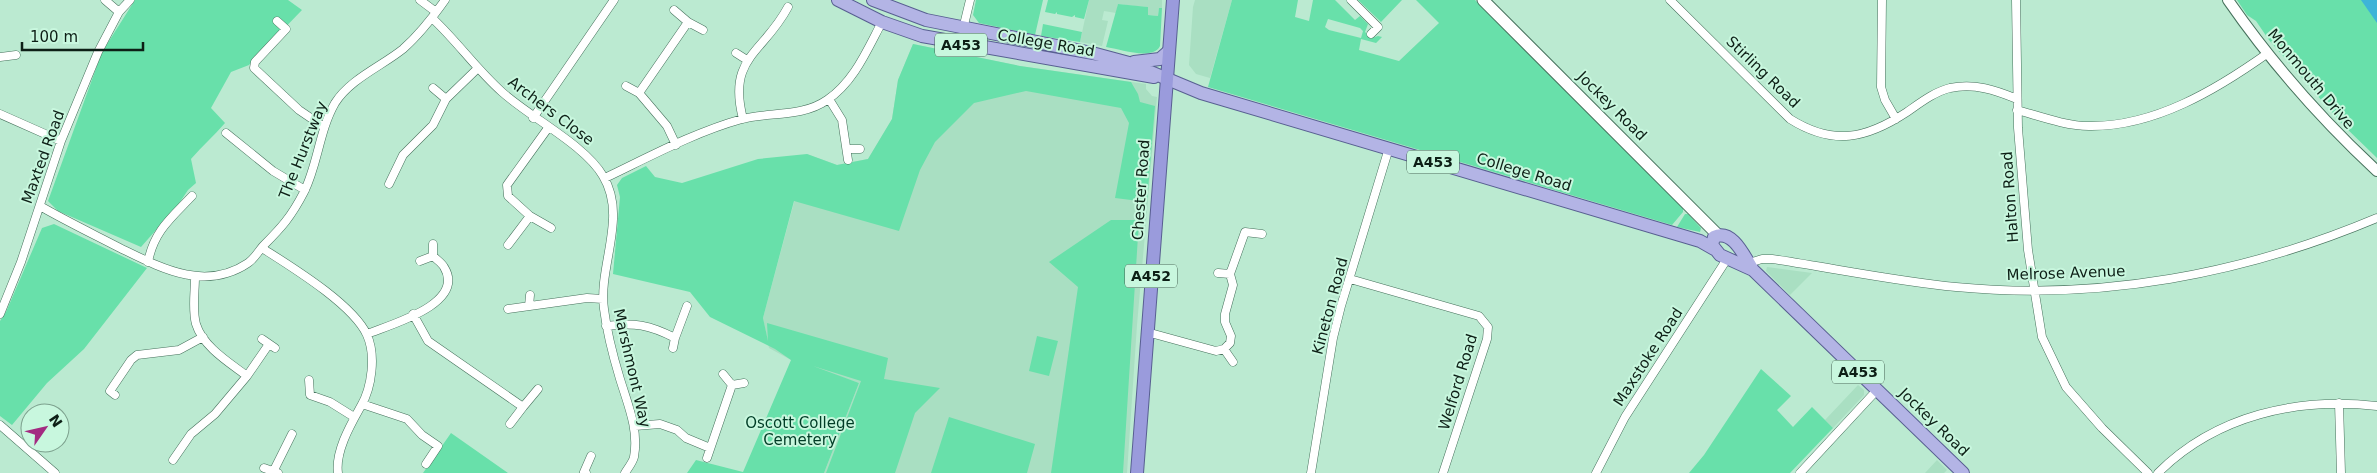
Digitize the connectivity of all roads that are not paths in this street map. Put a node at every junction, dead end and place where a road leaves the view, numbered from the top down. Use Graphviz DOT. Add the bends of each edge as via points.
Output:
graph roads {
  1 [pos="105,0"];
  2 [pos="130,0"];
  3 [pos="420,0"];
  4 [pos="445,0"];
  5 [pos="614,0"];
  6 [pos="838,0"];
  7 [pos="873,0"];
  8 [pos="970,0"];
  9 [pos="1172,0"];
  10 [pos="1350,0"];
  11 [pos="1483,0"];
  12 [pos="1670,0"];
  13 [pos="1882,0"];
  14 [pos="2016,0"];
  15 [pos="2228,0"];
  16 [pos="788,7"];
  17 [pos="674,10"];
  18 [pos="119,12"];
  19 [pos="434,15"];
  20 [pos="782,17"];
  21 [pos="277,21"];
  22 [pos="688,22"];
  23 [pos="882,22"];
  24 [pos="790,23"];
  25 [pos="1378,27"];
  26 [pos="963,29"];
  27 [pos="703,30"];
  28 [pos="1384,33"];
  29 [pos="1372,34"];
  30 [pos="12,47"];
  31 [pos="1169,51"];
  32 [pos="2268,53"];
  33 [pos="736,54"];
  34 [pos="8,56"];
  35 [pos="747,60"];
  36 [pos="1129,63"];
  37 [pos="477,69"];
  38 [pos="1167,79"];
  39 [pos="626,86"];
  40 [pos="432,88"];
  41 [pos="639,93"];
  42 [pos="446,99"];
  43 [pos="829,99"];
  44 [pos="2017,99"];
  45 [pos="2017,110"];
  46 [pos="0,114"];
  47 [pos="533,118"];
  48 [pos="743,119"];
  49 [pos="1896,119"];
  50 [pos="324,127"];
  51 [pos="548,128"];
  52 [pos="226,133"];
  53 [pos="61,141"];
  54 [pos="676,145"];
  55 [pos="1388,148"];
  56 [pos="848,149"];
  57 [pos="860,149"];
  58 [pos="848,160"];
  59 [pos="2377,172"];
  60 [pos="605,178"];
  61 [pos="389,184"];
  62 [pos="305,190"];
  63 [pos="192,196"];
  64 [pos="40,206"];
  65 [pos="530,216"];
  66 [pos="2377,218"];
  67 [pos="551,228"];
  68 [pos="1262,234"];
  69 [pos="1715,240"];
  70 [pos="433,244"];
  71 [pos="508,245"];
  72 [pos="262,248"];
  73 [pos="433,256"];
  74 [pos="1732,256"];
  75 [pos="420,261"];
  76 [pos="148,262"];
  77 [pos="1751,267"];
  78 [pos="1218,273"];
  79 [pos="1230,274"];
  80 [pos="195,277"];
  81 [pos="1350,279"];
  82 [pos="2033,290"];
  83 [pos="530,295"];
  84 [pos="602,299"];
  85 [pos="529,306"];
  86 [pos="687,306"];
  87 [pos="508,309"];
  88 [pos="1,312"];
  89 [pos="413,314"];
  90 [pos="606,326"];
  91 [pos="366,334"];
  92 [pos="1146,334"];
  93 [pos="203,337"];
  94 [pos="675,338"];
  95 [pos="269,344"];
  96 [pos="673,348"];
  97 [pos="1224,350"];
  98 [pos="1233,362"];
  99 [pos="722,374"];
  100 [pos="247,376"];
  101 [pos="309,380"];
  102 [pos="744,383"];
  103 [pos="732,385"];
  104 [pos="538,389"];
  105 [pos="1877,390"];
  106 [pos="110,391"];
  107 [pos="2339,403"];
  108 [pos="362,404"];
  109 [pos="523,406"];
  110 [pos="2377,406"];
  111 [pos="354,417"];
  112 [pos="510,424"];
  113 [pos="0,425"];
  114 [pos="635,426"];
  115 [pos="292,434"];
  116 [pos="710,448"];
  117 [pos="591,456"];
  118 [pos="707,458"];
  119 [pos="173,460"];
  120 [pos="426,464"];
  121 [pos="264,468"];
  122 [pos="582,471"];
  123 [pos="276,472"];
  124 [pos="55,473"];
  125 [pos="338,473"];
  126 [pos="625,473"];
  127 [pos="1137,473"];
  128 [pos="1311,473"];
  129 [pos="1443,473"];
  130 [pos="1596,473"];
  131 [pos="1800,473"];
  132 [pos="1963,473"];
  133 [pos="2148,473"];
  134 [pos="2158,473"];
  135 [pos="2341,473"];
  1 -- 18 [label="street"];
  2 -- 18 [label="street, Maxted Road"];
  3 -- 19 [label="street, Archers Close"];
  4 -- 19 [label="street, The Hurstway"];
  5 -- 47 [label="street"];
  6 -- 23 [label="main road, College Road / A453"];
  7 -- 26 [label="main road, College Road / A453" via="926,20"];
  8 -- 26 [label="street"];
  9 -- 31 [label="highway, Chester Road / A452"];
  10 -- 25 [label="street"];
  11 -- 69 [label="main road, Jockey Road"];
  12 -- 49 [label="street, Stirling Road" via="1790,119 1802,126 1814,132 1844,137 1875,130"];
  13 -- 49 [label="street" via="1881,87"];
  14 -- 44 [label="street, Halton Road"];
  15 -- 32 [label="street, Monmouth Drive"];
  16 -- 20 [label="street"];
  17 -- 22 [label="street"];
  18 -- 53 [label="street, Maxted Road" via="98,52"];
  19 -- 37 [label="street, Archers Close"];
  19 -- 50 [label="street, The Hurstway" via="405,47 352,85 336,102"];
  20 -- 24 [label="street"];
  20 -- 35 [label="street"];
  21 -- 50 [label="street" via="286,29 255,62 254,68 299,110"];
  22 -- 27 [label="street"];
  22 -- 41 [label="street"];
  23 -- 38 [label="main road, College Road / A453" via="922,36 964,45"];
  23 -- 43 [label="street" via="851,78"];
  25 -- 28 [label="street"];
  25 -- 29 [label="street"];
  26 -- 36 [label="main road, College Road / A453"];
  30 -- 34 [label="street"];
  31 -- 36 [label="main road, College Road" via="1160,59"];
  31 -- 38 [label="highway, Chester Road / A452"];
  32 -- 45 [label="street" via="2214,88 2144,118 2088,126"];
  32 -- 59 [label="street, Monmouth Drive" via="2334,132"];
  33 -- 35 [label="street"];
  35 -- 48 [label="street" via="738,81"];
  36 -- 38 [label="main road, College Road / A453"];
  37 -- 42 [label="street"];
  37 -- 47 [label="street, Archers Close"];
  38 -- 55 [label="main road, College Road / A453" via="1201,93"];
  38 -- 92 [label="highway, Chester Road / A452"];
  39 -- 41 [label="street"];
  40 -- 42 [label="street"];
  41 -- 54 [label="street" via="667,126"];
  42 -- 61 [label="street" via="433,125 403,155"];
  43 -- 48 [label="street" via="816,107"];
  43 -- 56 [label="street" via="842,120"];
  44 -- 45 [label="street, Halton Road"];
  44 -- 49 [label="street, Stirling Road" via="1987,87 1951,88 1935,94"];
  45 -- 82 [label="street, Halton Road"];
  46 -- 53 [label="street"];
  47 -- 51 [label="street, Archers Close"];
  48 -- 54 [label="street"];
  50 -- 62 [label="street, The Hurstway"];
  51 -- 60 [label="street, Archers Close" via="589,158"];
  51 -- 65 [label="street" via="507,185 508,196"];
  52 -- 62 [label="street" via="273,171"];
  53 -- 64 [label="street, Maxted Road"];
  54 -- 60 [label="street"];
  55 -- 69 [label="main road, College Road / A453" via="1700,241"];
  55 -- 81 [label="street, Kineton Road"];
  56 -- 57 [label="street"];
  56 -- 58 [label="street"];
  60 -- 84 [label="street, Marshmont Way" via="612,195 613,220"];
  62 -- 72 [label="street, The Hurstway" via="286,224"];
  63 -- 76 [label="street" via="159,231"];
  64 -- 76 [label="street, The Hurstway"];
  64 -- 88 [label="street, Maxted Road"];
  65 -- 67 [label="street"];
  65 -- 71 [label="street"];
  66 -- 82 [label="street, Melrose Avenue" via="2288,252 2221,270 2152,283"];
  68 -- 79 [label="street" via="1245,232"];
  69 -- 74 [label="main road"];
  69 -- 74 [label="main road" via="1735,242"];
  70 -- 73 [label="street"];
  72 -- 80 [label="street, The Hurstway" via="250,262 230,272"];
  72 -- 91 [label="street" via="336,301"];
  73 -- 75 [label="street"];
  73 -- 89 [label="street" via="445,268 448,282 445,295"];
  74 -- 77 [label="main road, Jockey Road / A453"];
  74 -- 130 [label="street, Maxstoke Road" via="1625,418"];
  76 -- 80 [label="street, The Hurstway"];
  77 -- 82 [label="street, Melrose Avenue" via="1762,259 1772,259 1956,287"];
  77 -- 105 [label="main road, Jockey Road / A453"];
  78 -- 79 [label="street"];
  79 -- 97 [label="street" via="1233,285 1225,322 1231,336"];
  80 -- 93 [label="street" via="196,324"];
  81 -- 128 [label="street, Kineton Road" via="1333,338"];
  81 -- 129 [label="street, Welford Road" via="1479,316 1486,323 1487,339"];
  82 -- 133 [label="street, Halton Road" via="2042,337 2066,387"];
  83 -- 85 [label="street"];
  84 -- 85 [label="street"];
  84 -- 90 [label="street, Marshmont Way"];
  85 -- 87 [label="street"];
  86 -- 94 [label="street"];
  89 -- 91 [label="street"];
  89 -- 109 [label="street" via="428,341"];
  90 -- 94 [label="street" via="624,323 654,327"];
  90 -- 114 [label="street, Marshmont Way"];
  91 -- 108 [label="street" via="371,364"];
  92 -- 97 [label="street" via="1216,351"];
  92 -- 127 [label="highway, Chester Road / A452"];
  93 -- 100 [label="street" via="219,355"];
  93 -- 106 [label="street" via="180,350 137,355"];
  94 -- 96 [label="street"];
  95 -- 100 [label="street"];
  97 -- 98 [label="street"];
  99 -- 103 [label="street"];
  100 -- 119 [label="street" via="215,414 191,434"];
  101 -- 111 [label="street" via="306,397 330,402"];
  102 -- 103 [label="street"];
  103 -- 116 [label="street"];
  104 -- 109 [label="street"];
  105 -- 131 [label="street"];
  105 -- 132 [label="main road, Jockey Road / A453"];
  107 -- 110 [label="street"];
  107 -- 134 [label="street" via="2305,404 2246,418 2201,440"];
  107 -- 135 [label="street"];
  108 -- 111 [label="street"];
  108 -- 120 [label="street" via="407,419 422,434 440,443"];
  109 -- 112 [label="street"];
  111 -- 125 [label="street" via="343,445"];
  113 -- 124 [label="street"];
  114 -- 116 [label="street" via="660,424"];
  114 -- 126 [label="street, Marshmont Way" via="634,458"];
  115 -- 123 [label="street"];
  116 -- 118 [label="street"];
  117 -- 122 [label="street"];
  121 -- 123 [label="street"];
}
